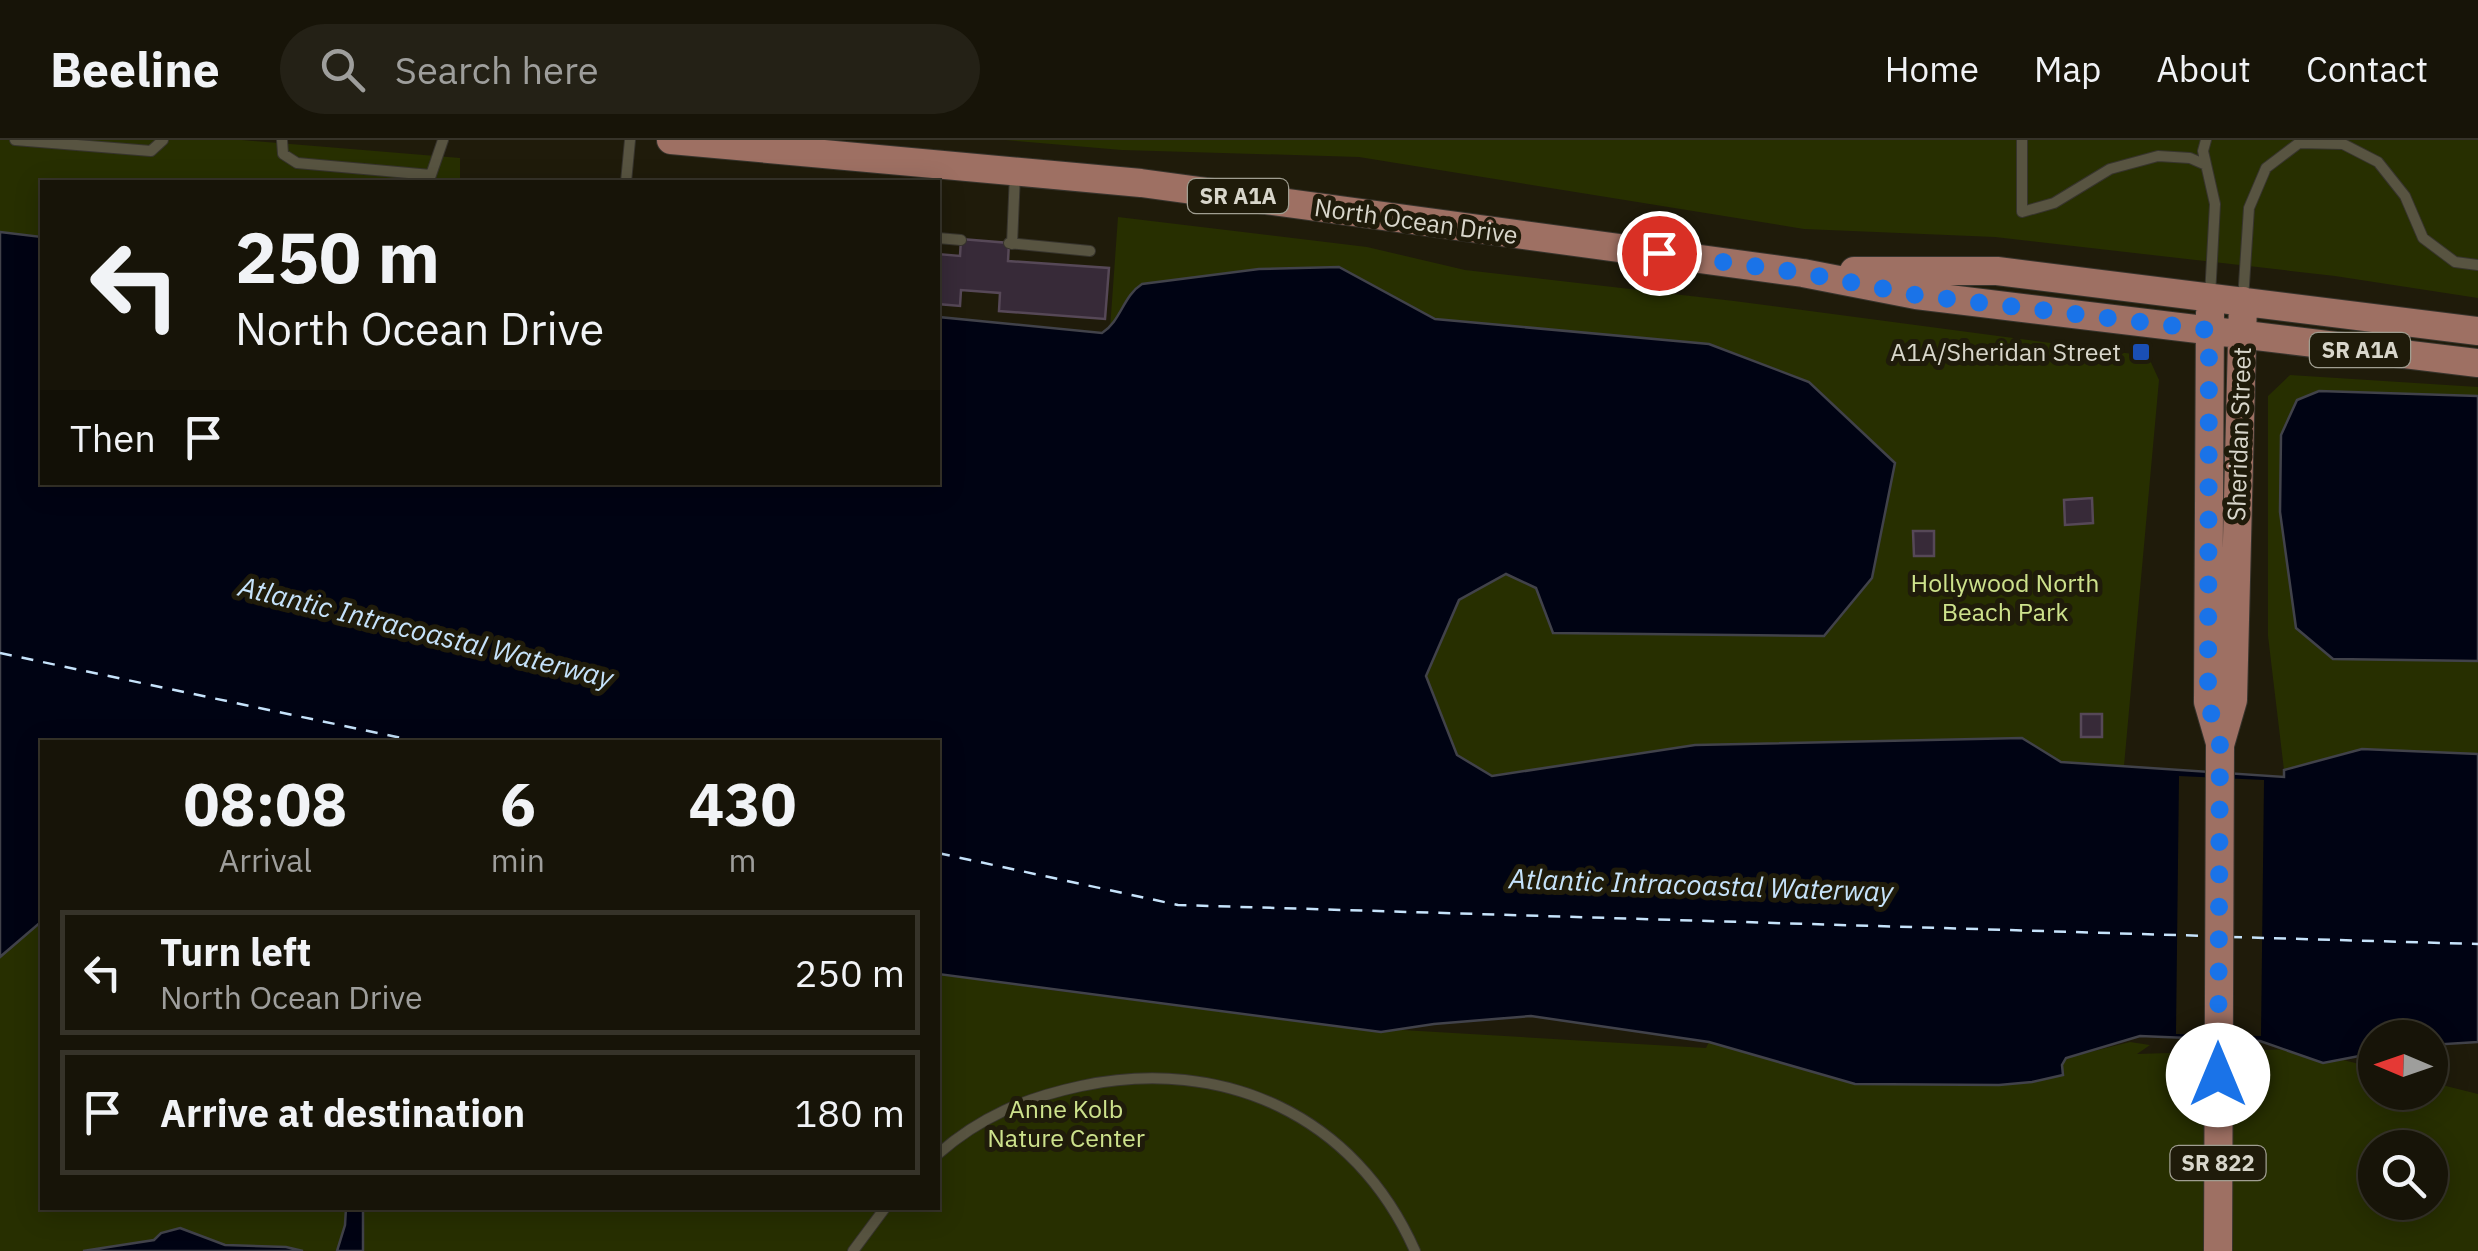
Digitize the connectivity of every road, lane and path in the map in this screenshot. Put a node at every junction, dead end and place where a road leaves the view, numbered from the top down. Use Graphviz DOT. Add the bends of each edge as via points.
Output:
graph roads {
  1 [pos="15,140"];
  2 [pos="163,140"];
  3 [pos="282,140"];
  4 [pos="444,140"];
  5 [pos="630,140"];
  6 [pos="670,140"];
  7 [pos="2022,140"];
  8 [pos="2206,140"];
  9 [pos="2206,165"];
  10 [pos="1016,173"];
  11 [pos="626,180"];
  12 [pos="940,238"];
  13 [pos="961,240"];
  14 [pos="1090,251"];
  15 [pos="2478,265"];
  16 [pos="1803,273"];
  17 [pos="2210,296"];
  18 [pos="2243,300"];
  19 [pos="2209,330"];
  20 [pos="2478,331"];
  21 [pos="2242,336"];
  22 [pos="2478,363"];
  23 [pos="2220,745"];
  24 [pos="940,1152"];
  25 [pos="884,1210"];
  26 [pos="853,1251"];
  27 [pos="1415,1251"];
  28 [pos="2218,1251"];
  1 -- 2 [label="lane" via="152,152"];
  3 -- 4 [label="lane" via="283,154 296,163 430,175"];
  5 -- 11 [label="lane"];
  6 -- 10 [label="main road, North Ocean Drive / SR A1A"];
  7 -- 9 [label="lane" via="2022,212 2054,202 2110,169 2158,156"];
  8 -- 9 [label="lane"];
  9 -- 17 [label="lane" via="2215,204"];
  10 -- 14 [label="lane" via="1010,244"];
  10 -- 16 [label="main road, North Ocean Drive / SR A1A" via="1142,182"];
  12 -- 13 [label="lane"];
  15 -- 18 [label="lane" via="2455,262 2423,238 2406,196 2378,162 2342,144 2300,143 2266,168 2249,208"];
  16 -- 17 [label="main road, North Ocean Drive / SR A1A" via="1997,271"];
  16 -- 19 [label="main road, North Ocean Drive / SR A1A" via="1916,295"];
  17 -- 18 [label="main road, North Ocean Drive / SR A1A"];
  17 -- 19 [label="main road, Sheridan Street / SR 822"];
  18 -- 20 [label="main road, North Ocean Drive / SR A1A"];
  18 -- 21 [label="main road, Sheridan Street / SR 822"];
  19 -- 21 [label="main road, North Ocean Drive / SR A1A"];
  19 -- 23 [label="main road, Sheridan Street / SR 822" via="2208,702"];
  21 -- 22 [label="main road, North Ocean Drive / SR A1A"];
  21 -- 23 [label="main road, Sheridan Street / SR 822" via="2233,700"];
  23 -- 28 [label="main road, Sheridan Street / SR 822"];
  24 -- 27 [label="lane" via="970,1126 1046,1093 1105,1081 1192,1078 1232,1087 1310,1123 1375,1183"];
  25 -- 26 [label="lane"];
}
